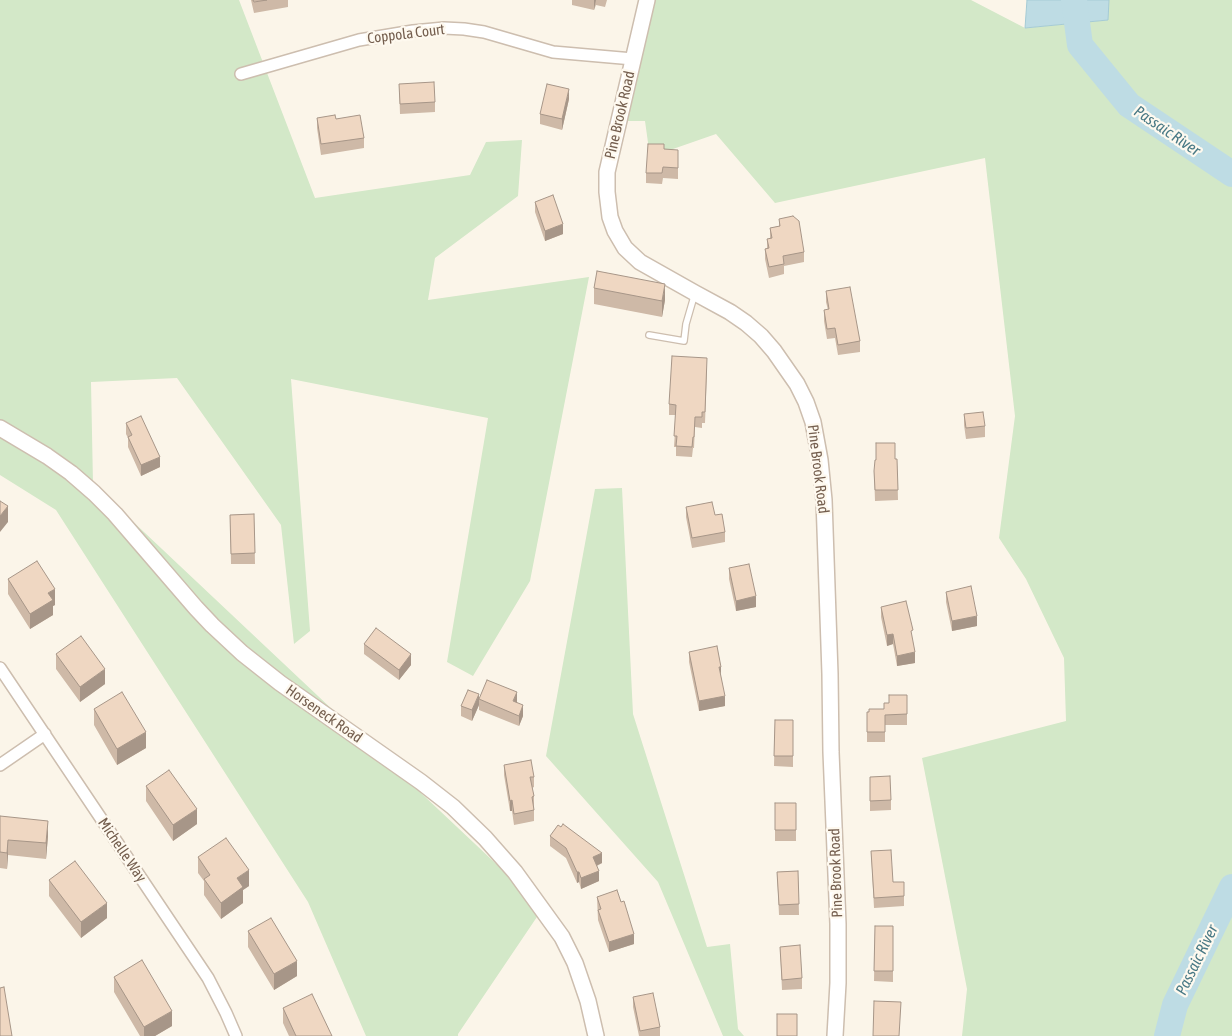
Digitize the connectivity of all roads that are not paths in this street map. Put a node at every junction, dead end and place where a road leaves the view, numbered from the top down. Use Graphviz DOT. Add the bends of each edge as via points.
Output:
graph roads {
  1 [pos="647,0"];
  2 [pos="633,59"];
  3 [pos="241,74"];
  4 [pos="694,293"];
  5 [pos="649,335"];
  6 [pos="0,428"];
  7 [pos="0,668"];
  8 [pos="45,734"];
  9 [pos="0,765"];
  10 [pos="236,1036"];
  11 [pos="596,1036"];
  12 [pos="835,1036"];
  1 -- 2 [label="street, Pine Brook Road"];
  2 -- 3 [label="street, Coppola Court" via="553,52 484,32 444,28 359,40"];
  2 -- 4 [label="street, Pine Brook Road" via="607,172 610,217 625,248 640,262"];
  4 -- 5 [label="lane" via="684,341"];
  4 -- 12 [label="street, Pine Brook Road" via="746,323 774,351 806,402 820,460 838,924"];
  6 -- 11 [label="street, Horseneck Road" via="47,456 94,493 196,608 242,653 422,782 485,838 515,872 562,937 575,963"];
  7 -- 8 [label="street, Michelle Way"];
  8 -- 9 [label="street"];
  8 -- 10 [label="street, Michelle Way" via="208,978"];
}
